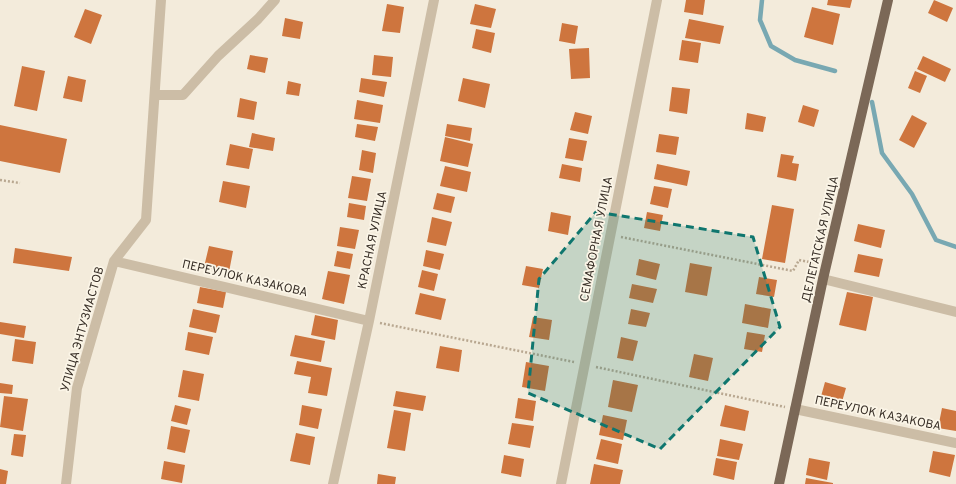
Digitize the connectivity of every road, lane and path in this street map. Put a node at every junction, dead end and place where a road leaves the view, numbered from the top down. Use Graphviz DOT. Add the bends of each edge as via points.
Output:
graph roads {
  1 [pos="161,0"];
  2 [pos="275,0"];
  3 [pos="434,0"];
  4 [pos="657,0"];
  5 [pos="888,0"];
  6 [pos="154,95"];
  7 [pos="0,180"];
  8 [pos="20,183"];
  9 [pos="610,235"];
  10 [pos="114,261"];
  11 [pos="827,265"];
  12 [pos="823,279"];
  13 [pos="956,312"];
  14 [pos="368,321"];
  15 [pos="795,409"];
  16 [pos="956,443"];
  17 [pos="66,484"];
  18 [pos="333,484"];
  19 [pos="561,484"];
  20 [pos="780,484"];
  1 -- 6 [label="street, УЛИЦА ЭНТУЗИАСТОВ"];
  2 -- 6 [label="street" via="183,95"];
  3 -- 14 [label="street, КРАСНАЯ УЛИЦА"];
  4 -- 9 [label="street, СЕМАФОРНАЯ УЛИЦА"];
  5 -- 11 [label="main road, ДЕЛЕГАТСКАЯ УЛИЦА"];
  6 -- 10 [label="street, УЛИЦА ЭНТУЗИАСТОВ" via="146,220"];
  7 -- 8 [label="path"];
  9 -- 11 [label="path" via="793,271 799,260"];
  9 -- 19 [label="street, СЕМАФОРНАЯ УЛИЦА"];
  10 -- 14 [label="street, ПЕРЕУЛОК КАЗАКОВА"];
  10 -- 17 [label="street, УЛИЦА ЭНТУЗИАСТОВ" via="77,388"];
  11 -- 12 [label="main road, ДЕЛЕГАТСКАЯ УЛИЦА"];
  12 -- 13 [label="street"];
  12 -- 15 [label="main road, ДЕЛЕГАТСКАЯ УЛИЦА"];
  14 -- 18 [label="street, КРАСНАЯ УЛИЦА"];
  15 -- 16 [label="street, ПЕРЕУЛОК КАЗАКОВА"];
  15 -- 20 [label="main road, ДЕЛЕГАТСКАЯ УЛИЦА"];
}
